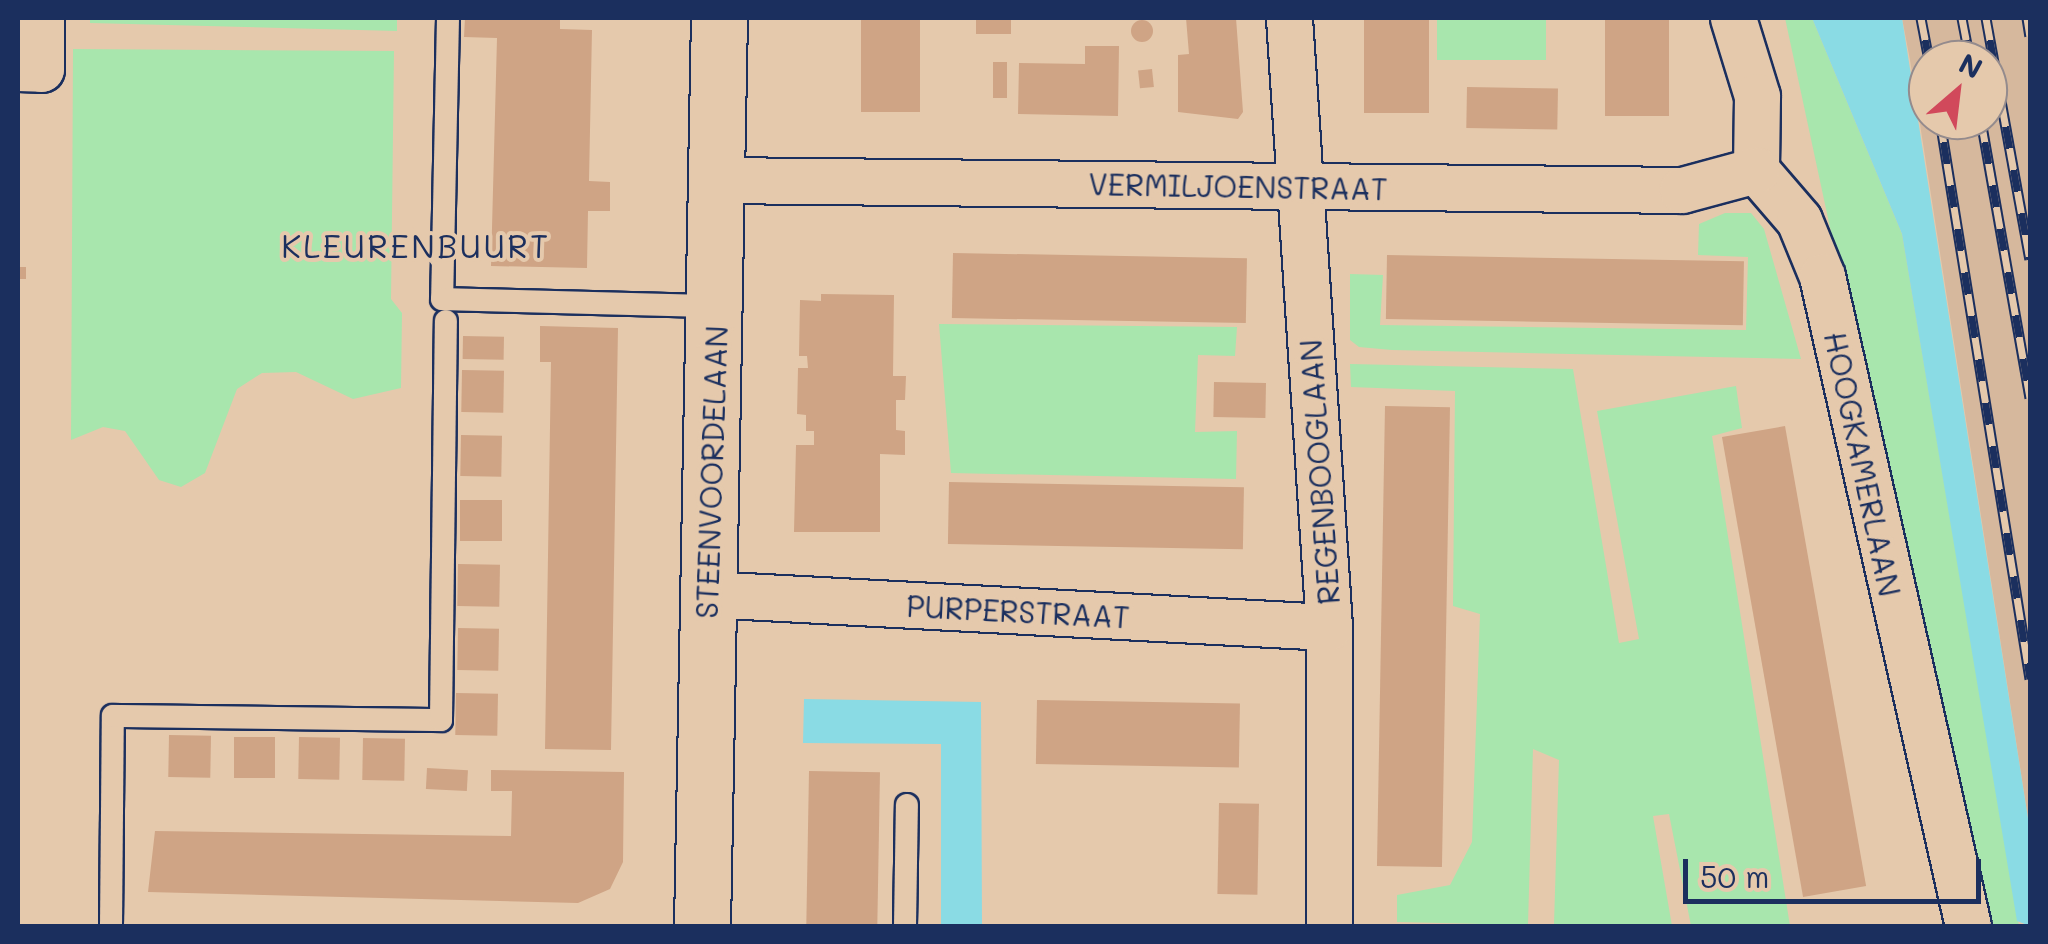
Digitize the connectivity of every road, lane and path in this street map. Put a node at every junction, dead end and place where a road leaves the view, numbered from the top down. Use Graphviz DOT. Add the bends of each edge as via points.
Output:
graph roads {
  1 [pos="41,18"];
  2 [pos="448,18"];
  3 [pos="719,18"];
  4 [pos="1289,18"];
  5 [pos="1733,18"];
  6 [pos="18,68"];
  7 [pos="1756,170"];
  8 [pos="717,180"];
  9 [pos="1300,186"];
  10 [pos="715,306"];
  11 [pos="446,322"];
  12 [pos="707,594"];
  13 [pos="1329,627"];
  14 [pos="907,805"];
  15 [pos="110,926"];
  16 [pos="702,926"];
  17 [pos="904,926"];
  18 [pos="1329,926"];
  19 [pos="1968,926"];
  1 -- 6 [label="street" via="41,69"];
  2 -- 10 [label="lane" via="442,299"];
  3 -- 8 [label="street, STEENVOORDELAAN"];
  4 -- 9 [label="street, REGENBOOGLAAN"];
  5 -- 7 [label="street" via="1757,96"];
  7 -- 9 [label="street, VERMILJOENSTRAAT" via="1682,190"];
  7 -- 19 [label="street, HOOGKAMERLAAN" via="1799,220 1822,276"];
  8 -- 9 [label="street, VERMILJOENSTRAAT"];
  8 -- 10 [label="street, STEENVOORDELAAN"];
  9 -- 13 [label="street, REGENBOOGLAAN"];
  10 -- 12 [label="street, STEENVOORDELAAN"];
  11 -- 15 [label="lane" via="441,720 113,716"];
  12 -- 13 [label="street, PURPERSTRAAT"];
  12 -- 16 [label="street, STEENVOORDELAAN"];
  13 -- 18 [label="street, REGENBOOGLAAN"];
  14 -- 17 [label="lane"];
}
